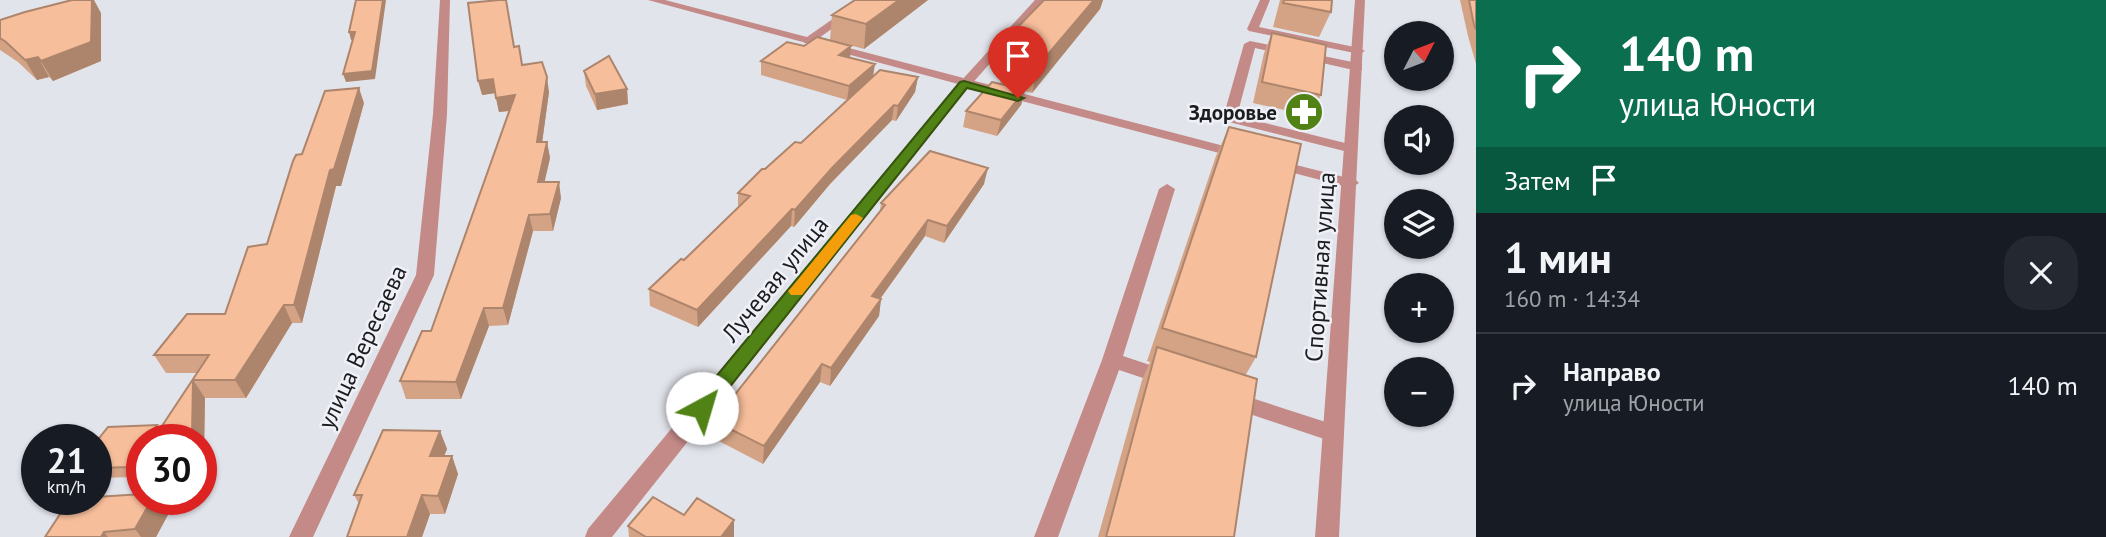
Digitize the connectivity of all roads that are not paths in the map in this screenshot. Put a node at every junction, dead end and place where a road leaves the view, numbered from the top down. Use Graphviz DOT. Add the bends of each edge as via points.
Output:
graph roads {
  1 [pos="445,0"];
  2 [pos="653,0"];
  3 [pos="867,0"];
  4 [pos="1041,0"];
  5 [pos="1265,0"];
  6 [pos="1360,0"];
  7 [pos="808,41"];
  8 [pos="1358,59"];
  9 [pos="964,84"];
  10 [pos="1352,149"];
  11 [pos="1351,183"];
  12 [pos="1167,189"];
  13 [pos="1112,360"];
  14 [pos="1190,386"];
  15 [pos="1216,394"];
  16 [pos="1333,433"];
  17 [pos="300,537"];
  18 [pos="597,537"];
  19 [pos="1046,537"];
  20 [pos="1327,537"];
  1 -- 17 [label="street, улица Вересаева" via="425,275"];
  2 -- 7 [label="street"];
  3 -- 7 [label="street"];
  4 -- 9 [label="street, Лучевая улица"];
  5 -- 8 [label="street" via="1253,29"];
  6 -- 8 [label="street, Спортивная улица"];
  7 -- 9 [label="street"];
  8 -- 10 [label="street, Спортивная улица"];
  8 -- 10 [label="street" via="1250,44 1230,118"];
  9 -- 11 [label="street"];
  9 -- 18 [label="street, Лучевая улица"];
  10 -- 11 [label="street, Спортивная улица"];
  11 -- 16 [label="street, Спортивная улица"];
  12 -- 13 [label="street"];
  13 -- 14 [label="street"];
  13 -- 19 [label="street"];
  15 -- 16 [label="street"];
  16 -- 20 [label="street, Спортивная улица"];
}
